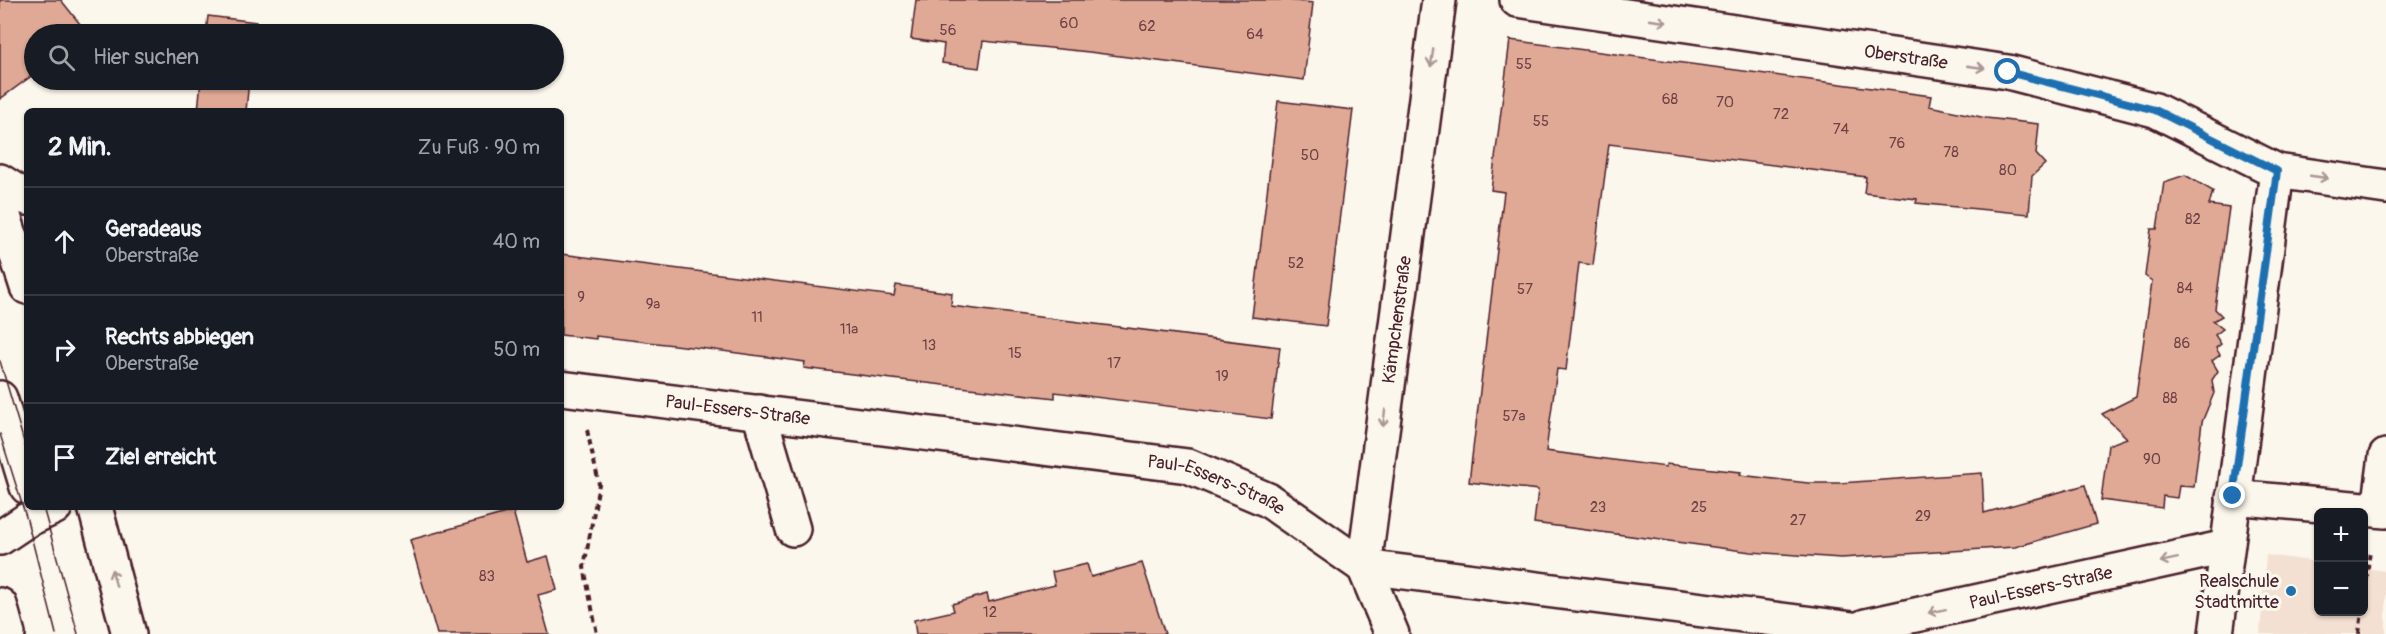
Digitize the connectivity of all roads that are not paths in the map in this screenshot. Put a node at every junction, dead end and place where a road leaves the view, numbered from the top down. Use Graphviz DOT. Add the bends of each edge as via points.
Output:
graph roads {
  1 [pos="1439,0"];
  2 [pos="1517,0"];
  3 [pos="2277,171"];
  4 [pos="0,181"];
  5 [pos="2386,187"];
  6 [pos="24,196"];
  7 [pos="0,204"];
  8 [pos="24,278"];
  9 [pos="569,388"];
  10 [pos="0,398"];
  11 [pos="759,412"];
  12 [pos="2386,456"];
  13 [pos="24,465"];
  14 [pos="2233,496"];
  15 [pos="31,510"];
  16 [pos="96,510"];
  17 [pos="2382,511"];
  18 [pos="793,529"];
  19 [pos="0,538"];
  20 [pos="2226,547"];
  21 [pos="1364,567"];
  22 [pos="0,605"];
  23 [pos="1855,629"];
  24 [pos="8,634"];
  25 [pos="129,634"];
  26 [pos="1392,634"];
  27 [pos="1892,634"];
  28 [pos="2216,634"];
  1 -- 21 [label="street, Kämpchenstraße, one-way"];
  2 -- 3 [label="street, Oberstraße, one-way" via="2008,72 2155,110"];
  3 -- 5 [label="street, Oberstraße, one-way"];
  3 -- 14 [label="street"];
  4 -- 6 [label="street"];
  7 -- 8 [label="street"];
  9 -- 11 [label="street, Paul-Essers-Straße"];
  10 -- 13 [label="street"];
  11 -- 18 [label="street"];
  11 -- 21 [label="street, Paul-Essers-Straße" via="1188,466 1268,500"];
  12 -- 17 [label="street"];
  14 -- 17 [label="street"];
  14 -- 20 [label="street"];
  15 -- 19 [label="street"];
  25 -- 16 [label="street, one-way"];
  20 -- 23 [label="street, Paul-Essers-Straße, one-way"];
  20 -- 28 [label="street"];
  21 -- 23 [label="street, Paul-Essers-Straße"];
  21 -- 26 [label="street"];
  22 -- 24 [label="street"];
  23 -- 27 [label="street, Paul-Essers-Straße"];
}
